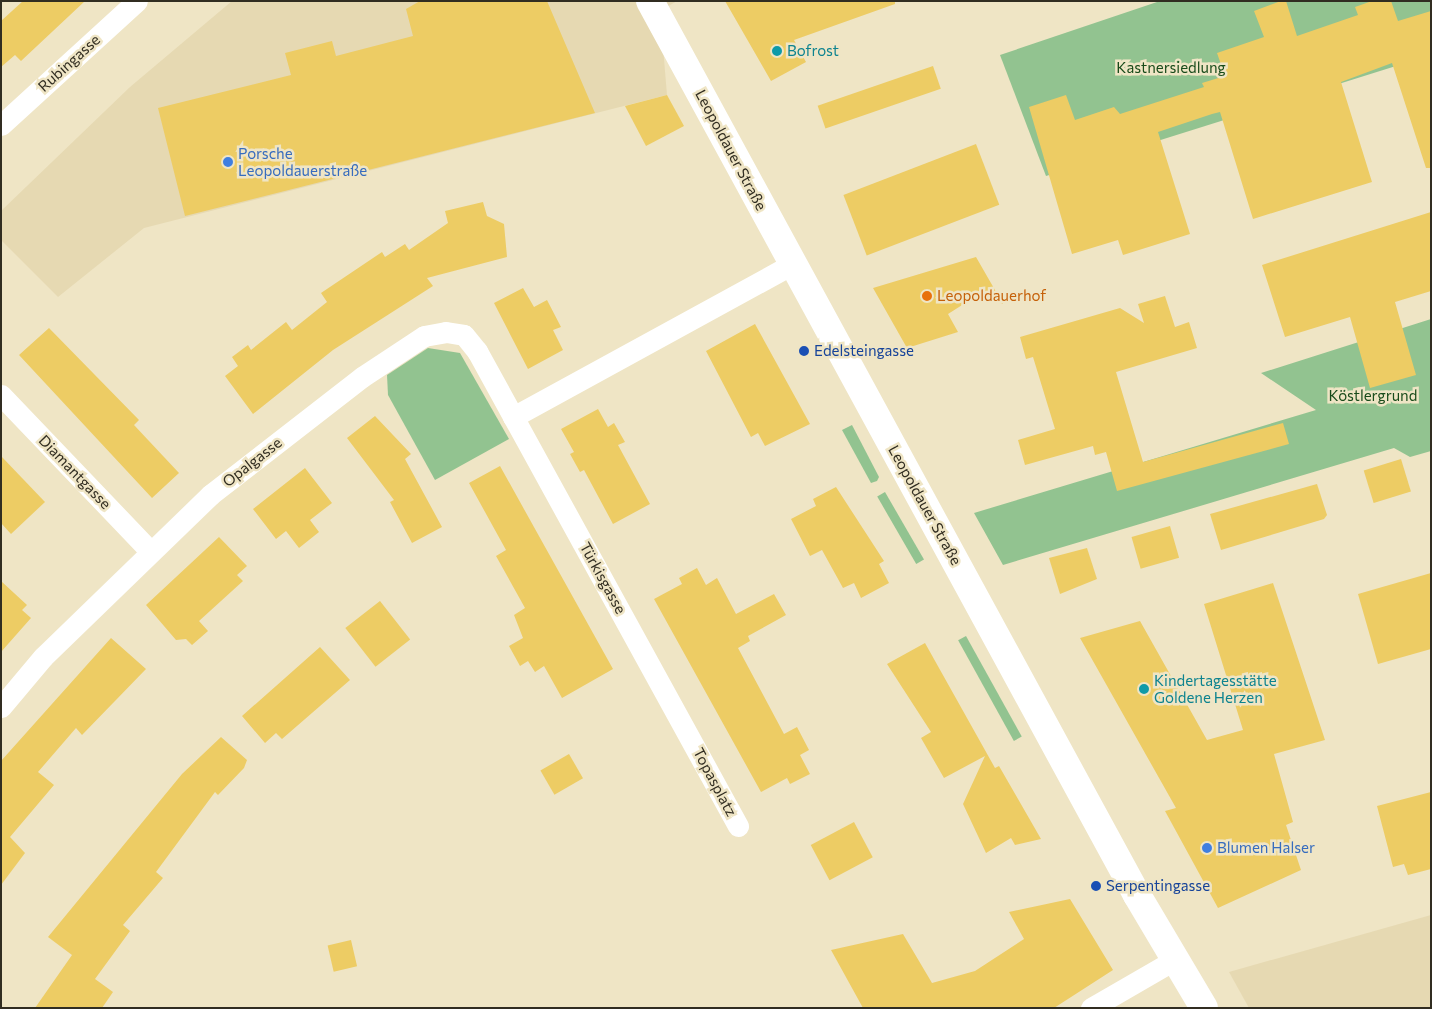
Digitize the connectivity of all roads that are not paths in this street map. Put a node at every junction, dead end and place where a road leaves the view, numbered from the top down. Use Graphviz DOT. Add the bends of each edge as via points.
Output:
graph roads {
  1 [pos="137,1"];
  2 [pos="650,1"];
  3 [pos="1,125"];
  4 [pos="792,264"];
  5 [pos="1,395"];
  6 [pos="513,417"];
  7 [pos="149,550"];
  8 [pos="1,707"];
  9 [pos="692,739"];
  10 [pos="738,826"];
  11 [pos="1176,959"];
  12 [pos="1091,1008"];
  13 [pos="1204,1008"];
  1 -- 3 [label="street, Rubingasse"];
  2 -- 4 [label="main road, Leopoldauer Straße"];
  4 -- 6 [label="street"];
  4 -- 11 [label="main road, Leopoldauer Straße"];
  5 -- 7 [label="street, Diamantgasse"];
  6 -- 7 [label="street, Opalgasse" via="464,335 424,336 362,377 217,489"];
  6 -- 9 [label="street, Türkisgasse"];
  7 -- 8 [label="street, Opalgasse"];
  9 -- 10 [label="street, Topasplatz"];
  11 -- 12 [label="street"];
  11 -- 13 [label="main road, Leopoldauer Straße"];
}
